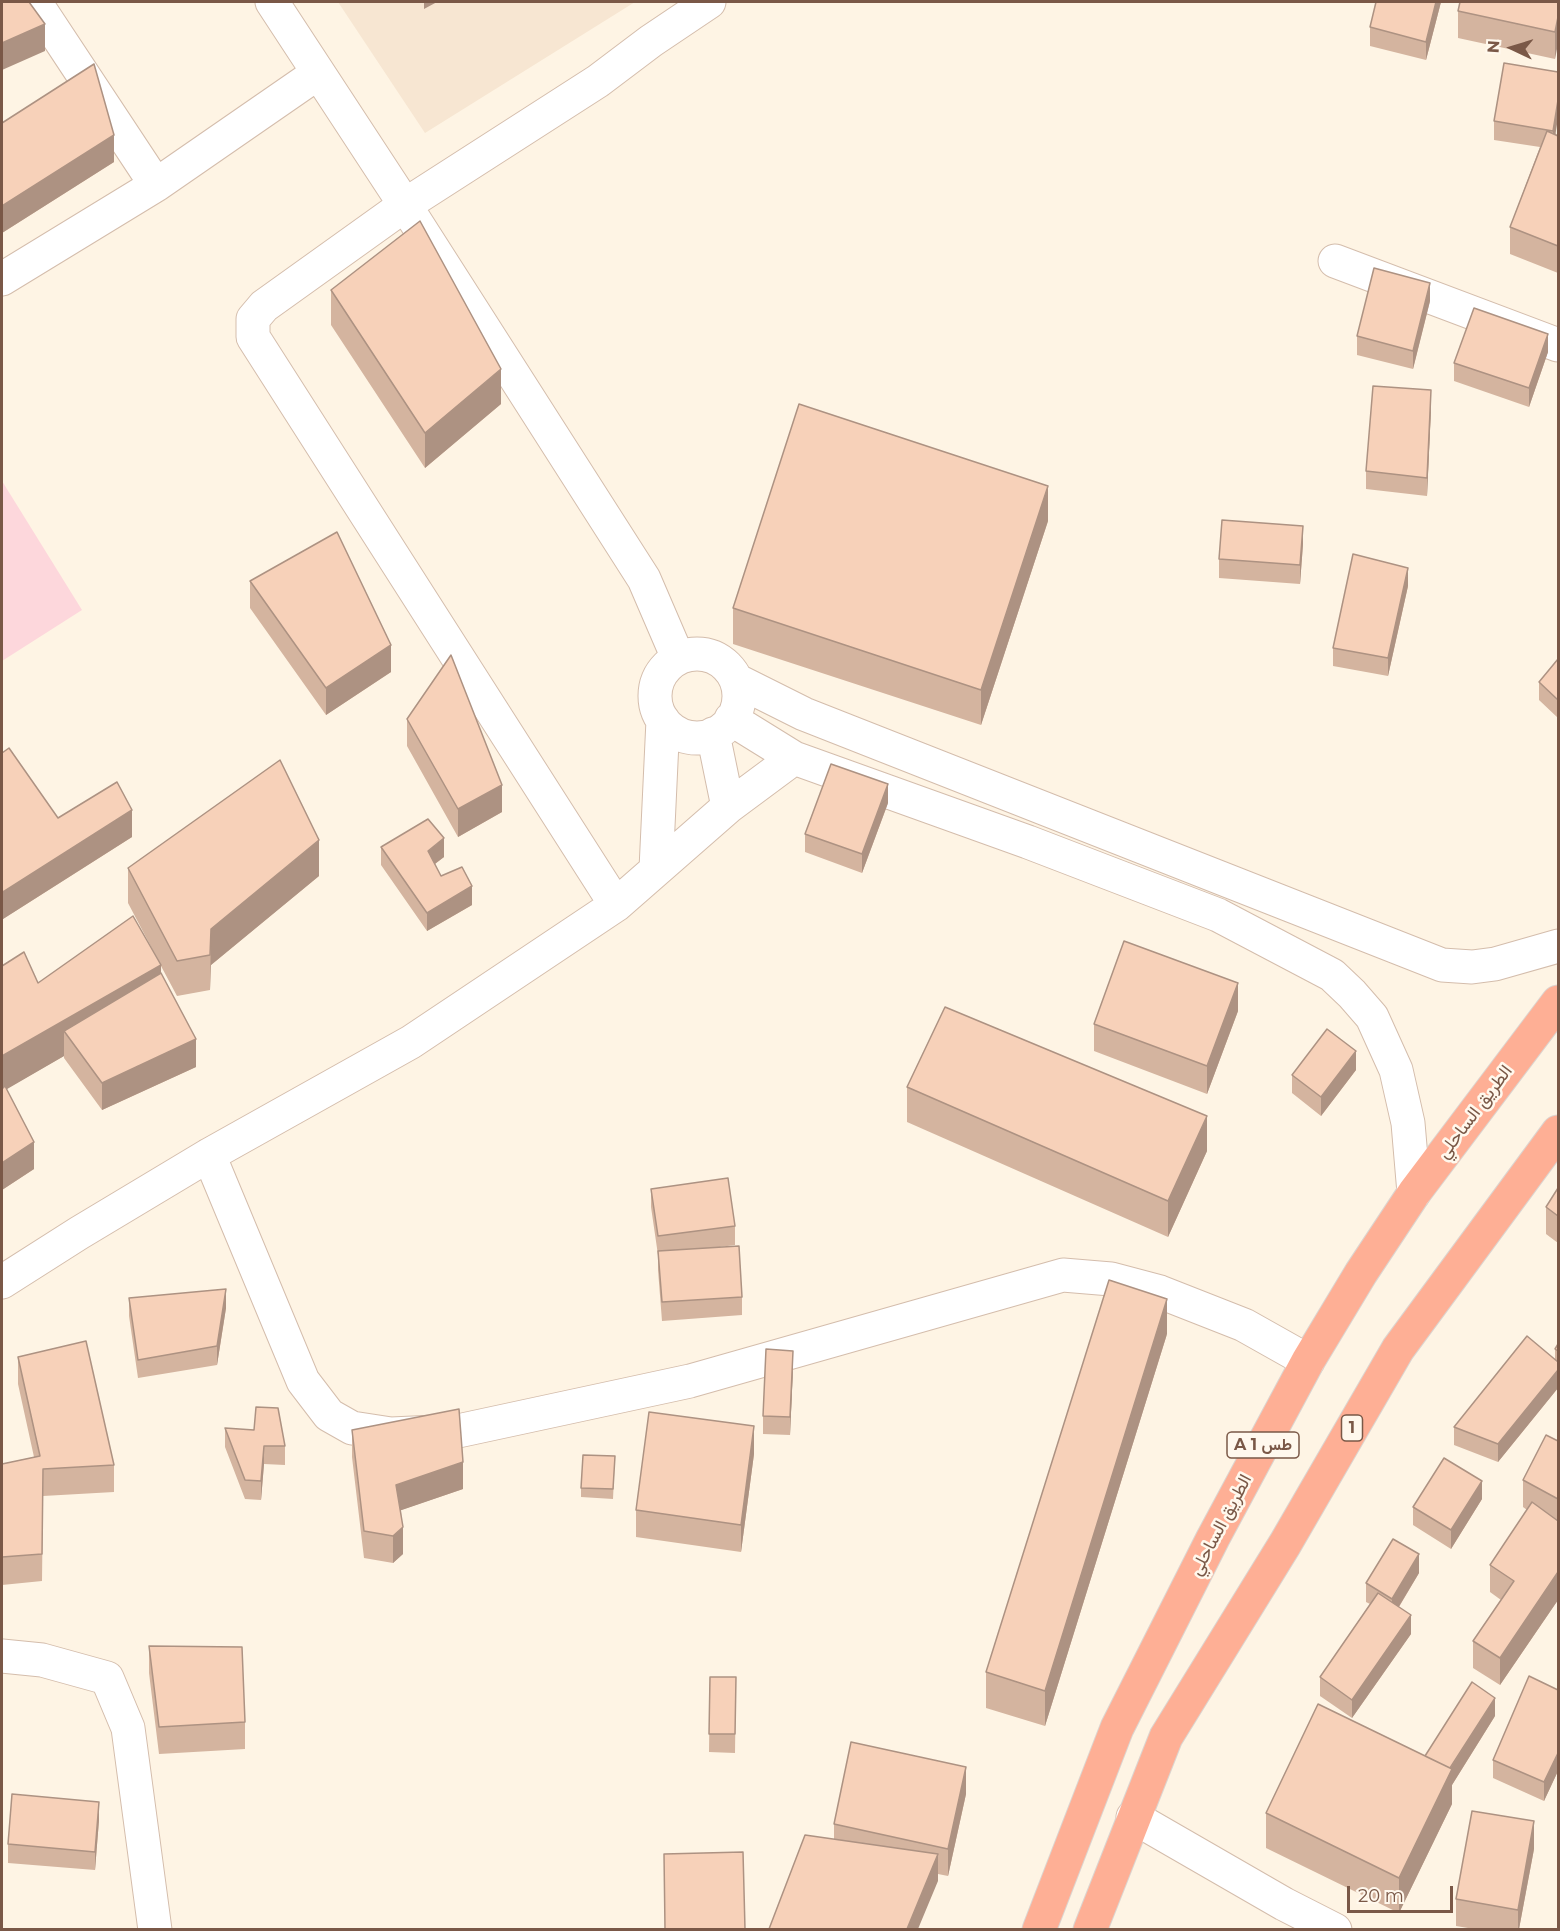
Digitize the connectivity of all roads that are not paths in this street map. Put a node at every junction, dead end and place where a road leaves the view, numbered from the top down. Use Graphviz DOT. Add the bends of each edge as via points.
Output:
graph roads {
  1 [pos="35,2"];
  2 [pos="272,2"];
  3 [pos="709,2"];
  4 [pos="318,73"];
  5 [pos="156,185"];
  6 [pos="405,205"];
  7 [pos="1335,261"];
  8 [pos="2,279"];
  9 [pos="1558,345"];
  10 [pos="678,658"];
  11 [pos="736,680"];
  12 [pos="663,720"];
  13 [pos="722,727"];
  14 [pos="794,758"];
  15 [pos="728,807"];
  16 [pos="656,869"];
  17 [pos="616,905"];
  18 [pos="1558,946"];
  19 [pos="1558,1002"];
  20 [pos="1558,1132"];
  21 [pos="209,1155"];
  22 [pos="1414,1193"];
  23 [pos="2,1282"];
  24 [pos="1308,1361"];
  25 [pos="2,1656"];
  26 [pos="1133,1817"];
  27 [pos="155,1929"];
  28 [pos="1039,1929"];
  29 [pos="1090,1929"];
  30 [pos="1335,1929"];
  1 -- 5 [label="street"];
  2 -- 4 [label="street"];
  3 -- 6 [label="street" via="598,81"];
  4 -- 5 [label="street"];
  4 -- 6 [label="street"];
  5 -- 8 [label="street"];
  6 -- 10 [label="street" via="644,579"];
  6 -- 17 [label="street" via="264,306 253,319 253,337"];
  7 -- 9 [label="street"];
  10 -- 11 [label="street" via="696,653 714,657 727,666"];
  10 -- 12 [label="street" via="664,669 656,685 656,704"];
  11 -- 13 [label="street" via="737,707"];
  11 -- 18 [label="street" via="815,718 1442,965 1495,964"];
  12 -- 13 [label="street" via="672,730 686,736 699,737"];
  12 -- 16 [label="street"];
  13 -- 14 [label="street"];
  13 -- 15 [label="street"];
  14 -- 15 [label="street"];
  14 -- 22 [label="street" via="1218,915 1332,975 1372,1017 1396,1070 1408,1123"];
  15 -- 16 [label="street"];
  16 -- 17 [label="street"];
  17 -- 21 [label="street" via="411,1042"];
  19 -- 22 [label="highway, الطريق الساحلي / A 1 طس"];
  20 -- 26 [label="highway, 1" via="1398,1349 1285,1544 1166,1737"];
  21 -- 23 [label="street"];
  21 -- 24 [label="street" via="303,1381 329,1415 352,1428 391,1434 458,1431 690,1381 1063,1275 1111,1280 1160,1292 1244,1324"];
  22 -- 24 [label="highway, الطريق الساحلي / A 1 طس"];
  24 -- 28 [label="highway, الطريق الساحلي / A 1 طس" via="1117,1728"];
  25 -- 27 [label="street" via="42,1660 107,1678 128,1728"];
  26 -- 29 [label="highway"];
  26 -- 30 [label="street"];
}
